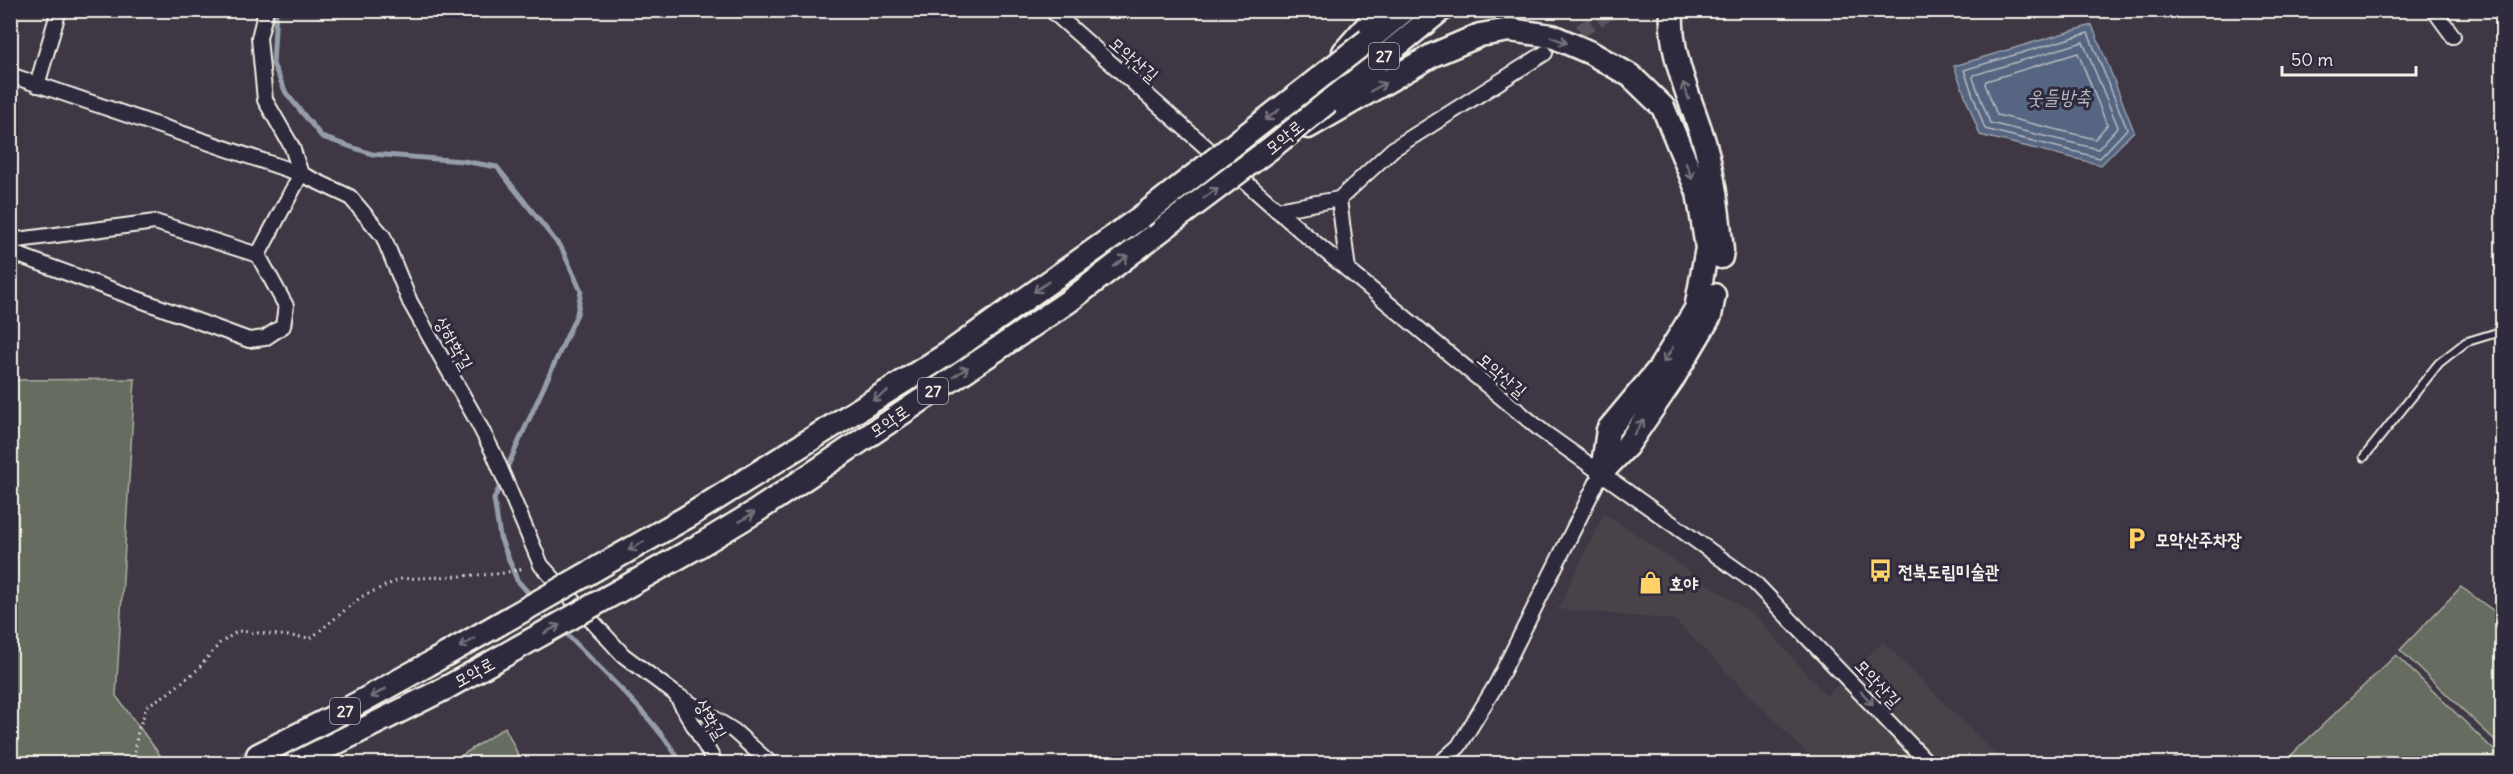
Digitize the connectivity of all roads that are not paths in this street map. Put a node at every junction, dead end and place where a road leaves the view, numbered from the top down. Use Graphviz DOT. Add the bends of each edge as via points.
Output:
graph roads {
  1 [pos="59,10"];
  2 [pos="266,10"];
  3 [pos="1052,10"];
  4 [pos="1381,10"];
  5 [pos="1405,10"];
  6 [pos="1440,10"];
  7 [pos="1672,10"];
  8 [pos="2434,10"];
  9 [pos="2453,36"];
  10 [pos="1545,53"];
  11 [pos="10,75"];
  12 [pos="37,85"];
  13 [pos="1298,95"];
  14 [pos="1272,147"];
  15 [pos="301,174"];
  16 [pos="1340,199"];
  17 [pos="1277,210"];
  18 [pos="10,241"];
  19 [pos="10,252"];
  20 [pos="258,255"];
  21 [pos="1348,270"];
  22 [pos="2502,331"];
  23 [pos="2364,457"];
  24 [pos="1602,472"];
  25 [pos="674,693"];
  26 [pos="258,754"];
  27 [pos="294,764"];
  28 [pos="716,764"];
  29 [pos="771,764"];
  30 [pos="1439,764"];
  31 [pos="1929,764"];
  1 -- 12 [label="street"];
  2 -- 15 [label="street" via="259,38 265,100 292,147"];
  3 -- 17 [label="street, 모악산길"];
  4 -- 13 [label="main road" via="1340,57"];
  5 -- 13 [label="main road, 모악로 / 27, bridge"];
  6 -- 14 [label="main road, 모악로 / 27, bridge"];
  24 -- 7 [label="main road, one-way" via="1627,446 1710,316 1722,250 1716,190 1676,60"];
  8 -- 9 [label="street"];
  10 -- 16 [label="street" via="1393,149"];
  11 -- 12 [label="street, 상하학길"];
  12 -- 15 [label="street, 상하학길"];
  13 -- 26 [label="main road, 모악로 / 27, one-way, bridge" via="1141,217 949,353 687,517 429,664"];
  14 -- 24 [label="main road, one-way" via="1433,55 1480,35 1510,30 1552,36 1591,53 1631,76 1663,107 1698,192 1707,248 1696,309 1659,369 1608,430"];
  27 -- 14 [label="main road, 모악로 / 27, one-way, bridge" via="446,688 755,512 1069,301"];
  15 -- 20 [label="street"];
  15 -- 25 [label="street, 상하학길" via="350,197 383,236 410,302 494,454 541,565 623,655"];
  16 -- 17 [label="street"];
  16 -- 21 [label="street"];
  17 -- 21 [label="street, 모악산길"];
  18 -- 20 [label="street" via="155,222"];
  19 -- 20 [label="street" via="249,340 265,338 283,326 286,306"];
  21 -- 24 [label="street, 모악산길" via="1542,432"];
  22 -- 23 [label="lane" via="2466,342 2439,363"];
  24 -- 30 [label="street" via="1496,685 1459,746"];
  24 -- 31 [label="street, 모악산길, one-way" via="1754,582"];
  25 -- 28 [label="street, 상학길"];
  25 -- 29 [label="street, 상하학길" via="734,731"];
}
